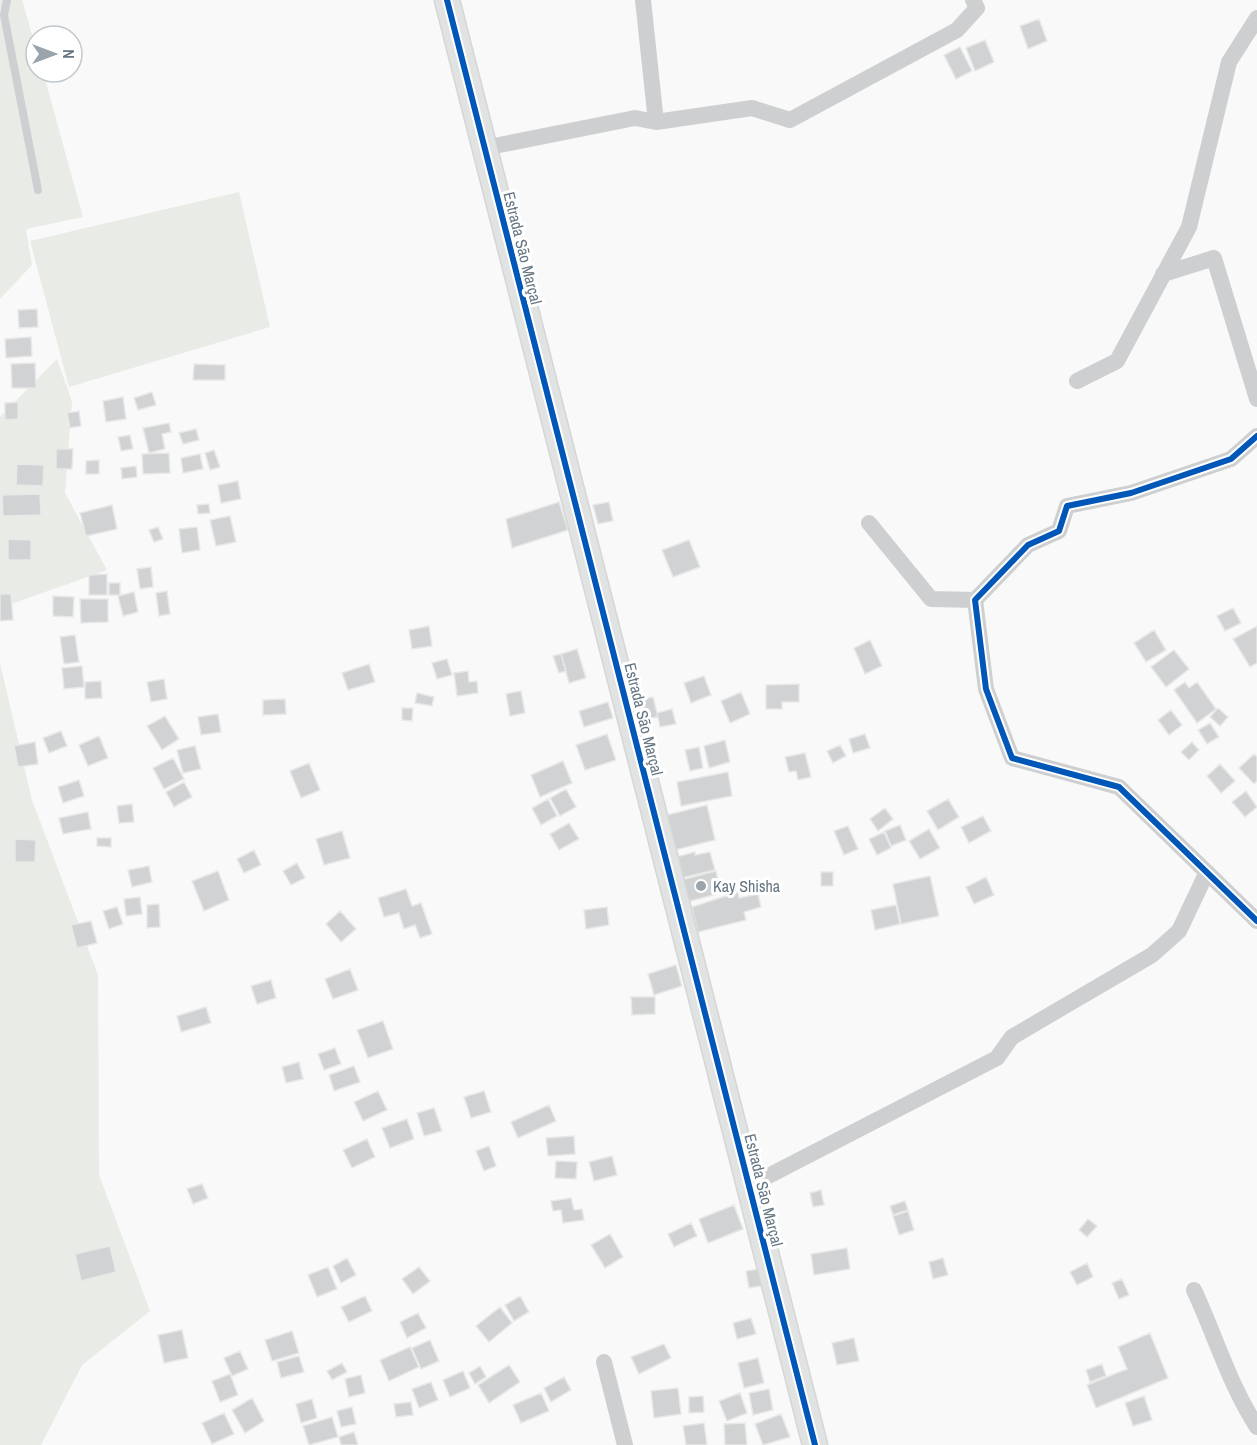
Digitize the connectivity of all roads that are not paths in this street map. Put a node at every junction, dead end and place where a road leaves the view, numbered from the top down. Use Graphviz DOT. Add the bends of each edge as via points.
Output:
graph roads {
  1 [pos="7,0"];
  2 [pos="447,0"];
  3 [pos="643,0"];
  4 [pos="973,0"];
  5 [pos="1257,18"];
  6 [pos="656,122"];
  7 [pos="484,148"];
  8 [pos="38,190"];
  9 [pos="1163,274"];
  10 [pos="1077,381"];
  11 [pos="1257,399"];
  12 [pos="1257,436"];
  13 [pos="868,523"];
  14 [pos="975,600"];
  15 [pos="1207,872"];
  16 [pos="1257,921"];
  17 [pos="748,1186"];
  18 [pos="1194,1290"];
  19 [pos="604,1362"];
  20 [pos="1257,1427"];
  21 [pos="626,1445"];
  22 [pos="815,1445"];
  1 -- 8 [label="lane" via="4,15"];
  2 -- 7 [label="street, Estrada São Marçal"];
  3 -- 6 [label="street"];
  4 -- 6 [label="street" via="977,8 957,30 790,120 752,108"];
  5 -- 9 [label="street" via="1229,62 1189,227"];
  6 -- 7 [label="street" via="635,118"];
  7 -- 17 [label="street, Estrada São Marçal"];
  9 -- 10 [label="street" via="1117,361"];
  9 -- 11 [label="street" via="1214,258"];
  12 -- 14 [label="street" via="1231,459 1131,493 1067,506 1059,531 1028,545"];
  13 -- 14 [label="street" via="931,599"];
  14 -- 15 [label="street" via="986,689 1012,758 1119,787"];
  15 -- 16 [label="street"];
  15 -- 17 [label="street" via="1179,931 1152,955 1012,1037 997,1058"];
  17 -- 22 [label="street, Estrada São Marçal"];
  18 -- 20 [label="street" via="1238,1398"];
  19 -- 21 [label="street"];
}
